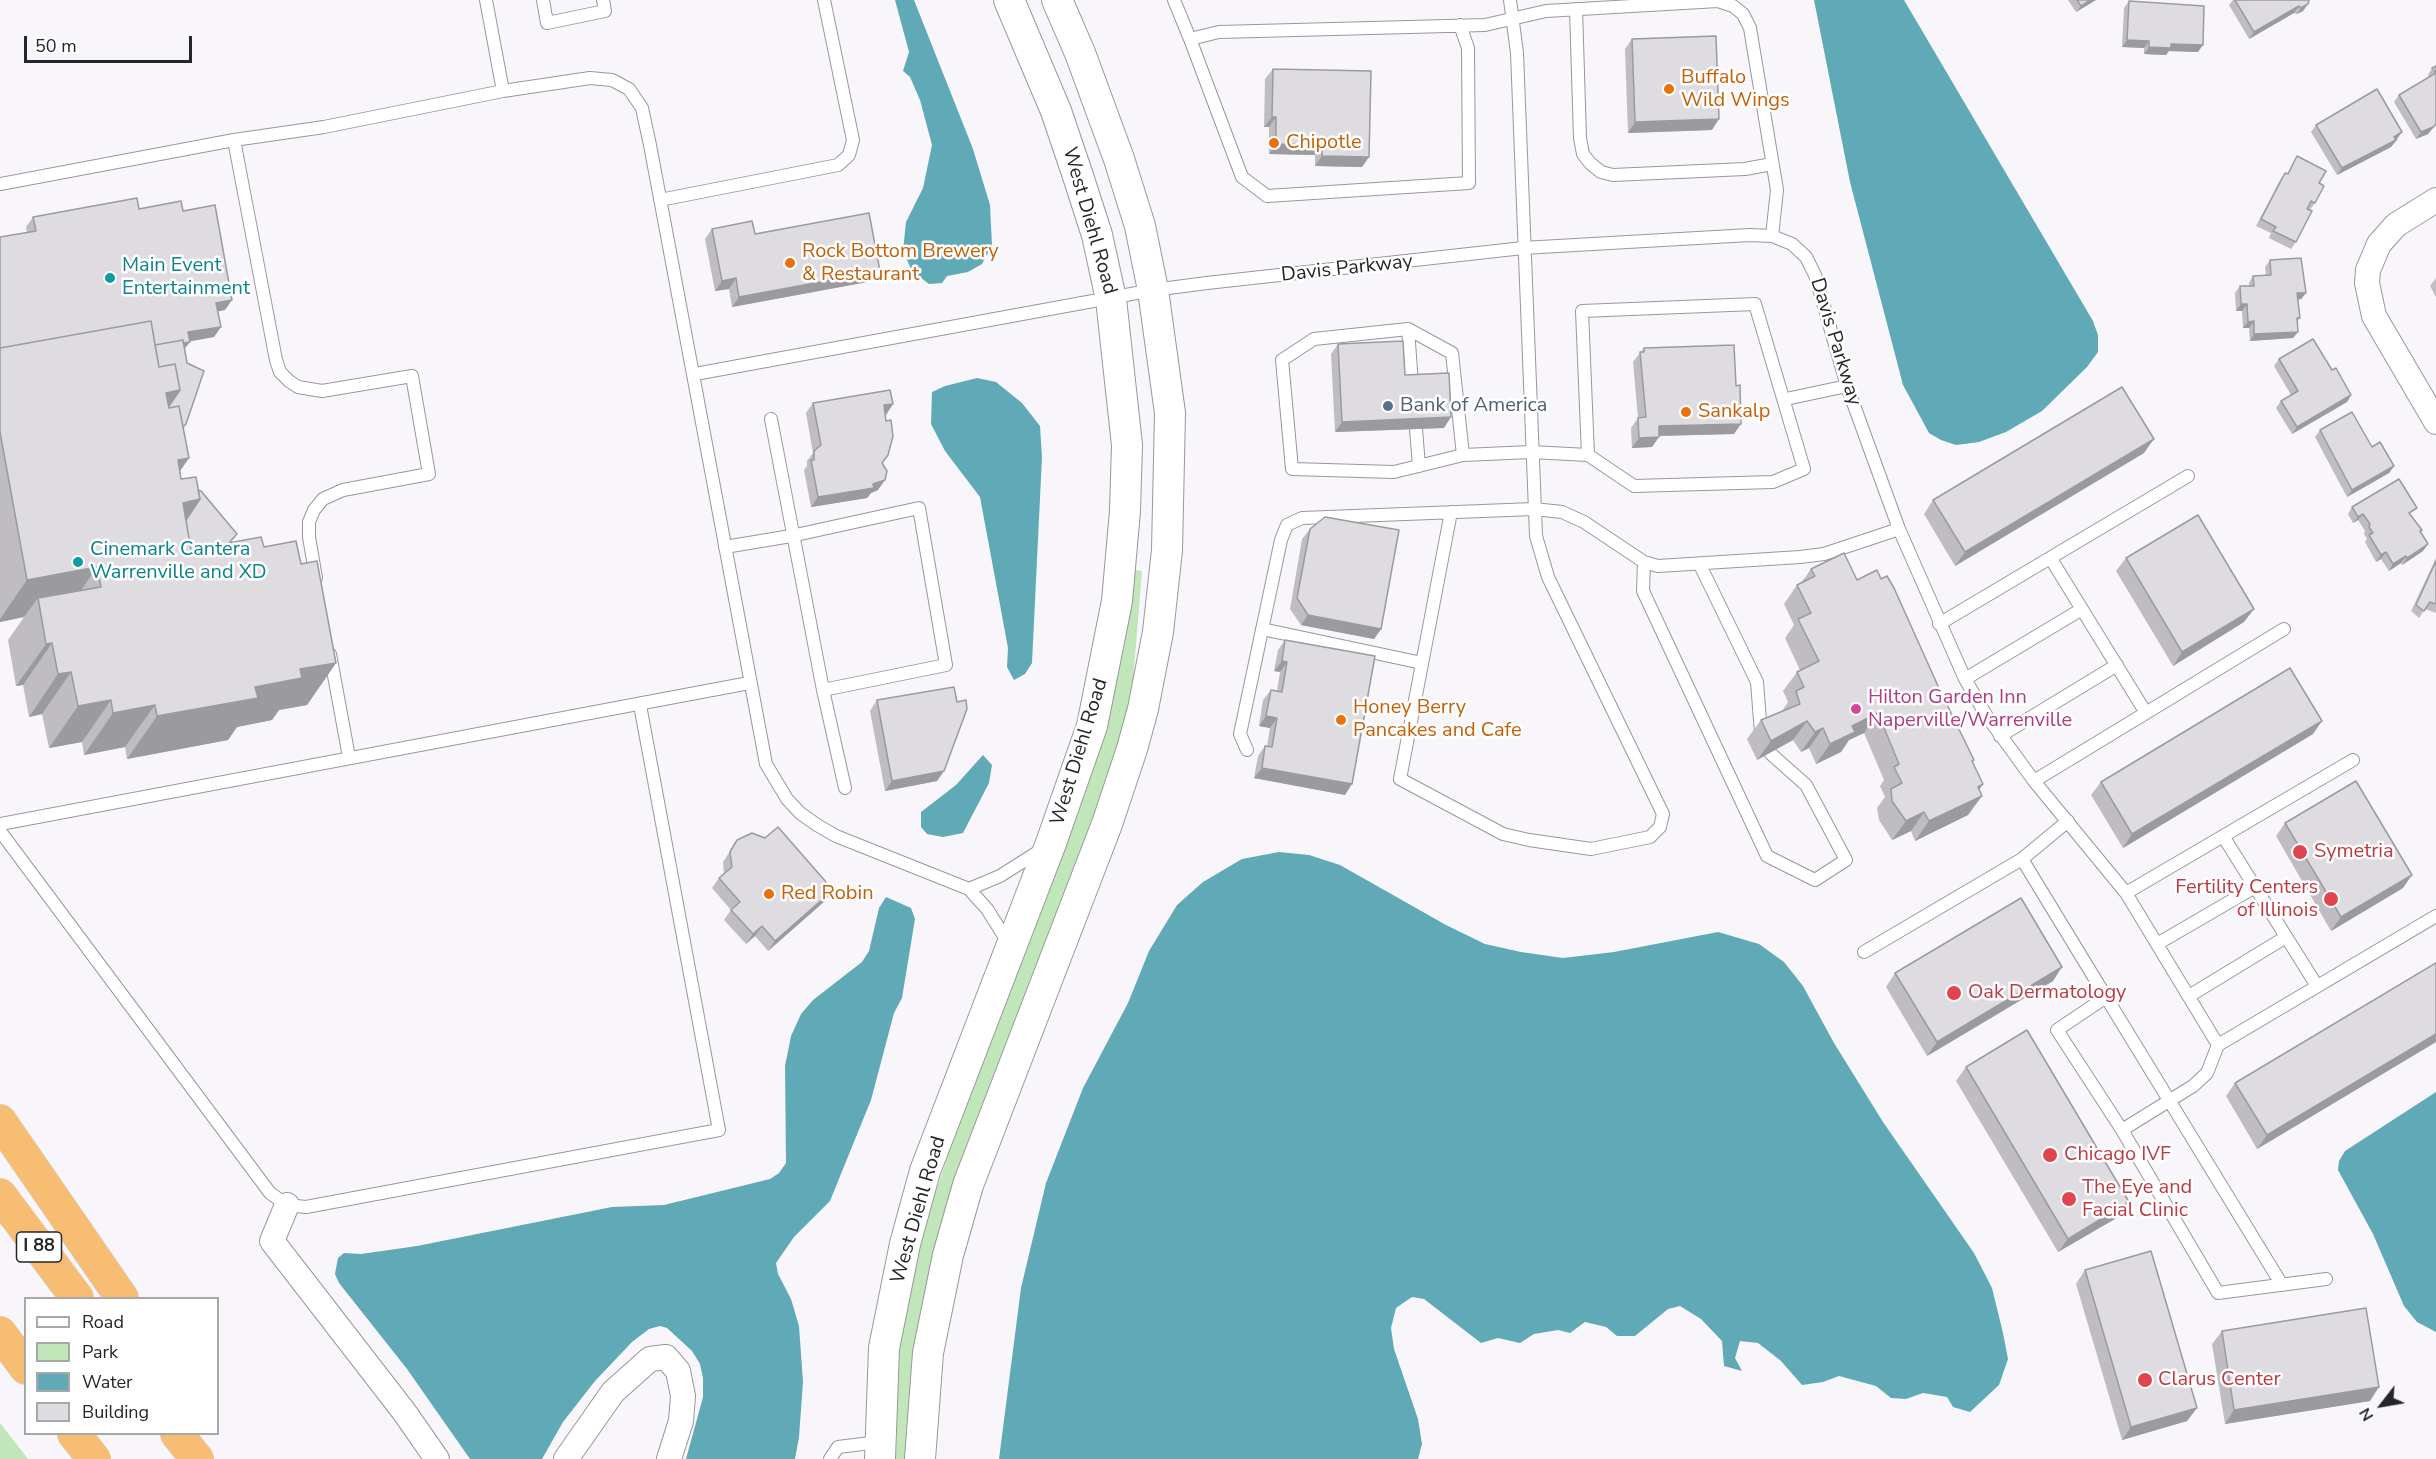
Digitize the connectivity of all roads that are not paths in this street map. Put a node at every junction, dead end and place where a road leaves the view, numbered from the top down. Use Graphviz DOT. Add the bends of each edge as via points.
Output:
graph roads {
  1 [pos="486,0"];
  2 [pos="543,0"];
  3 [pos="603,0"];
  4 [pos="824,0"];
  5 [pos="1009,0"];
  6 [pos="1057,0"];
  7 [pos="1174,0"];
  8 [pos="1510,0"];
  9 [pos="1576,9"];
  10 [pos="1514,20"];
  11 [pos="1460,26"];
  12 [pos="1190,39"];
  13 [pos="503,91"];
  14 [pos="234,140"];
  15 [pos="1772,164"];
  16 [pos="0,184"];
  17 [pos="660,200"];
  18 [pos="2436,200"];
  19 [pos="1772,236"];
  20 [pos="1523,248"];
  21 [pos="1153,290"];
  22 [pos="1111,299"];
  23 [pos="1408,329"];
  24 [pos="695,374"];
  25 [pos="1412,384"];
  26 [pos="1847,386"];
  27 [pos="1785,399"];
  28 [pos="771,419"];
  29 [pos="2436,422"];
  30 [pos="1416,429"];
  31 [pos="1531,452"];
  32 [pos="1462,454"];
  33 [pos="1588,455"];
  34 [pos="1419,466"];
  35 [pos="2188,476"];
  36 [pos="1534,510"];
  37 [pos="1451,512"];
  38 [pos="1899,530"];
  39 [pos="791,536"];
  40 [pos="725,547"];
  41 [pos="2051,559"];
  42 [pos="1644,562"];
  43 [pos="1700,564"];
  44 [pos="319,595"];
  45 [pos="2082,609"];
  46 [pos="1939,624"];
  47 [pos="1262,629"];
  48 [pos="2284,630"];
  49 [pos="328,645"];
  50 [pos="1422,663"];
  51 [pos="2116,665"];
  52 [pos="1965,679"];
  53 [pos="749,683"];
  54 [pos="823,690"];
  55 [pos="640,705"];
  56 [pos="2146,713"];
  57 [pos="1761,733"];
  58 [pos="2000,736"];
  59 [pos="1247,750"];
  60 [pos="1771,754"];
  61 [pos="349,757"];
  62 [pos="2353,760"];
  63 [pos="2034,781"];
  64 [pos="845,788"];
  65 [pos="2067,821"];
  66 [pos="0,824"];
  67 [pos="0,831"];
  68 [pos="2223,836"];
  69 [pos="1051,843"];
  70 [pos="2022,859"];
  71 [pos="2255,886"];
  72 [pos="969,889"];
  73 [pos="2126,893"];
  74 [pos="2436,916"];
  75 [pos="2286,937"];
  76 [pos="2157,944"];
  77 [pos="1011,948"];
  78 [pos="1864,952"];
  79 [pos="2317,986"];
  80 [pos="2189,996"];
  81 [pos="2106,997"];
  82 [pos="2218,1045"];
  83 [pos="2170,1100"];
  84 [pos="0,1122"];
  85 [pos="2122,1130"];
  86 [pos="0,1195"];
  87 [pos="287,1205"];
  88 [pos="2326,1280"];
  89 [pos="2282,1285"];
  90 [pos="76,1297"];
  91 [pos="121,1297"];
  92 [pos="0,1333"];
  93 [pos="0,1357"];
  94 [pos="24,1365"];
  95 [pos="24,1380"];
  96 [pos="75,1435"];
  97 [pos="880,1451"];
  98 [pos="94,1459"];
  99 [pos="437,1459"];
  100 [pos="566,1459"];
  101 [pos="669,1459"];
  102 [pos="830,1459"];
  103 [pos="920,1459"];
  1 -- 13 [label="lane"];
  2 -- 3 [label="lane" via="547,23 605,11"];
  4 -- 17 [label="lane" via="853,140 849,155 838,165"];
  5 -- 22 [label="street, West Diehl Road" via="1056,111 1097,235"];
  6 -- 21 [label="street, West Diehl Road" via="1119,159 1140,226"];
  7 -- 12 [label="lane"];
  8 -- 10 [label="lane"];
  9 -- 10 [label="lane" via="1546,11"];
  9 -- 15 [label="lane" via="1718,1 1738,10 1750,28"];
  9 -- 15 [label="lane" via="1580,138 1583,154 1590,163 1613,175 1746,169"];
  10 -- 11 [label="lane"];
  10 -- 20 [label="lane"];
  11 -- 12 [label="lane" via="1219,32"];
  11 -- 12 [label="lane" via="1468,48 1469,183 1267,196 1242,177"];
  13 -- 14 [label="lane" via="324,127"];
  13 -- 17 [label="lane" via="590,78 612,80 629,89 642,108"];
  14 -- 16 [label="lane"];
  14 -- 44 [label="lane" via="280,372 298,387 322,392 412,376 429,474 342,490 323,499 309,522"];
  15 -- 19 [label="lane" via="1777,190"];
  17 -- 24 [label="lane"];
  18 -- 29 [label="street" via="2396,225 2379,244 2367,283 2374,316"];
  19 -- 20 [label="lane, Davis Parkway"];
  19 -- 26 [label="lane, Davis Parkway" via="1792,244 1806,257 1815,275"];
  20 -- 21 [label="lane, Davis Parkway"];
  20 -- 31 [label="lane"];
  21 -- 22 [label="lane, Davis Parkway"];
  21 -- 103 [label="street, West Diehl Road" via="1165,368 1171,465 1161,609 1143,709 1107,824 968,1185 948,1255 928,1353"];
  22 -- 24 [label="lane, Davis Parkway"];
  22 -- 69 [label="street, West Diehl Road" via="1127,445 1118,601 1092,726"];
  23 -- 25 [label="lane"];
  23 -- 32 [label="lane" via="1452,353"];
  23 -- 34 [label="lane" via="1314,339 1282,360 1292,469 1394,472"];
  24 -- 40 [label="lane"];
  26 -- 27 [label="lane"];
  26 -- 38 [label="lane, Davis Parkway"];
  27 -- 33 [label="lane" via="1804,469 1773,482 1634,486"];
  27 -- 33 [label="lane" via="1755,304 1582,311"];
  28 -- 39 [label="lane"];
  30 -- 34 [label="lane"];
  31 -- 32 [label="lane"];
  31 -- 33 [label="lane"];
  31 -- 36 [label="lane"];
  32 -- 34 [label="lane"];
  35 -- 41 [label="lane"];
  36 -- 37 [label="lane"];
  36 -- 42 [label="lane" via="1562,512 1584,522"];
  36 -- 50 [label="lane" via="1536,536 1548,577 1663,814 1660,827 1650,837 1591,849 1529,840 1503,834 1400,779"];
  37 -- 47 [label="lane" via="1302,518 1287,525"];
  37 -- 50 [label="lane"];
  38 -- 43 [label="lane" via="1824,554"];
  38 -- 46 [label="lane, Davis Parkway"];
  39 -- 40 [label="lane"];
  39 -- 54 [label="lane"];
  39 -- 54 [label="lane" via="919,508 946,665"];
  40 -- 53 [label="lane"];
  41 -- 45 [label="lane"];
  41 -- 46 [label="lane"];
  42 -- 43 [label="lane" via="1658,566"];
  42 -- 60 [label="lane" via="1643,591 1767,856 1815,880 1846,861 1806,785"];
  43 -- 57 [label="lane" via="1757,682"];
  45 -- 51 [label="lane"];
  45 -- 52 [label="lane"];
  46 -- 52 [label="lane, Davis Parkway"];
  47 -- 50 [label="lane"];
  47 -- 59 [label="lane" via="1240,734"];
  48 -- 56 [label="lane"];
  49 -- 61 [label="lane"];
  51 -- 56 [label="lane"];
  51 -- 58 [label="lane"];
  52 -- 58 [label="lane, Davis Parkway"];
  53 -- 55 [label="lane"];
  53 -- 72 [label="lane" via="766,764 800,813 836,836"];
  54 -- 64 [label="lane"];
  55 -- 61 [label="lane"];
  55 -- 87 [label="lane" via="719,1130 306,1207"];
  56 -- 63 [label="lane"];
  58 -- 63 [label="lane, Davis Parkway"];
  61 -- 66 [label="lane"];
  62 -- 68 [label="lane"];
  63 -- 65 [label="lane, Davis Parkway"];
  65 -- 70 [label="lane"];
  65 -- 73 [label="lane, Davis Parkway"];
  67 -- 87 [label="lane" via="270,1193"];
  68 -- 71 [label="lane"];
  68 -- 73 [label="lane"];
  69 -- 72 [label="lane" via="1000,876"];
  69 -- 77 [label="street, West Diehl Road"];
  70 -- 78 [label="lane"];
  70 -- 81 [label="lane"];
  71 -- 75 [label="lane"];
  71 -- 76 [label="lane"];
  72 -- 77 [label="lane" via="993,916"];
  73 -- 76 [label="lane, Davis Parkway"];
  74 -- 79 [label="lane"];
  75 -- 79 [label="lane"];
  75 -- 80 [label="lane"];
  76 -- 80 [label="lane, Davis Parkway"];
  77 -- 97 [label="street, West Diehl Road" via="926,1171 905,1244 884,1348"];
  79 -- 82 [label="lane"];
  80 -- 82 [label="lane, Davis Parkway"];
  81 -- 83 [label="lane"];
  81 -- 85 [label="lane" via="2057,1029"];
  82 -- 83 [label="lane" via="2207,1073"];
  83 -- 85 [label="lane"];
  83 -- 89 [label="lane"];
  84 -- 91 [label="highway"];
  85 -- 89 [label="lane" via="2218,1293"];
  86 -- 90 [label="highway, I 88"];
  87 -- 99 [label="street" via="272,1241"];
  88 -- 89 [label="lane"];
  92 -- 94 [label="highway"];
  93 -- 95 [label="highway"];
  96 -- 98 [label="highway"];
  97 -- 102 [label="lane" via="838,1447"];
  100 -- 101 [label="street" via="613,1392 650,1359 666,1357 678,1371 683,1396 681,1421"];
}
